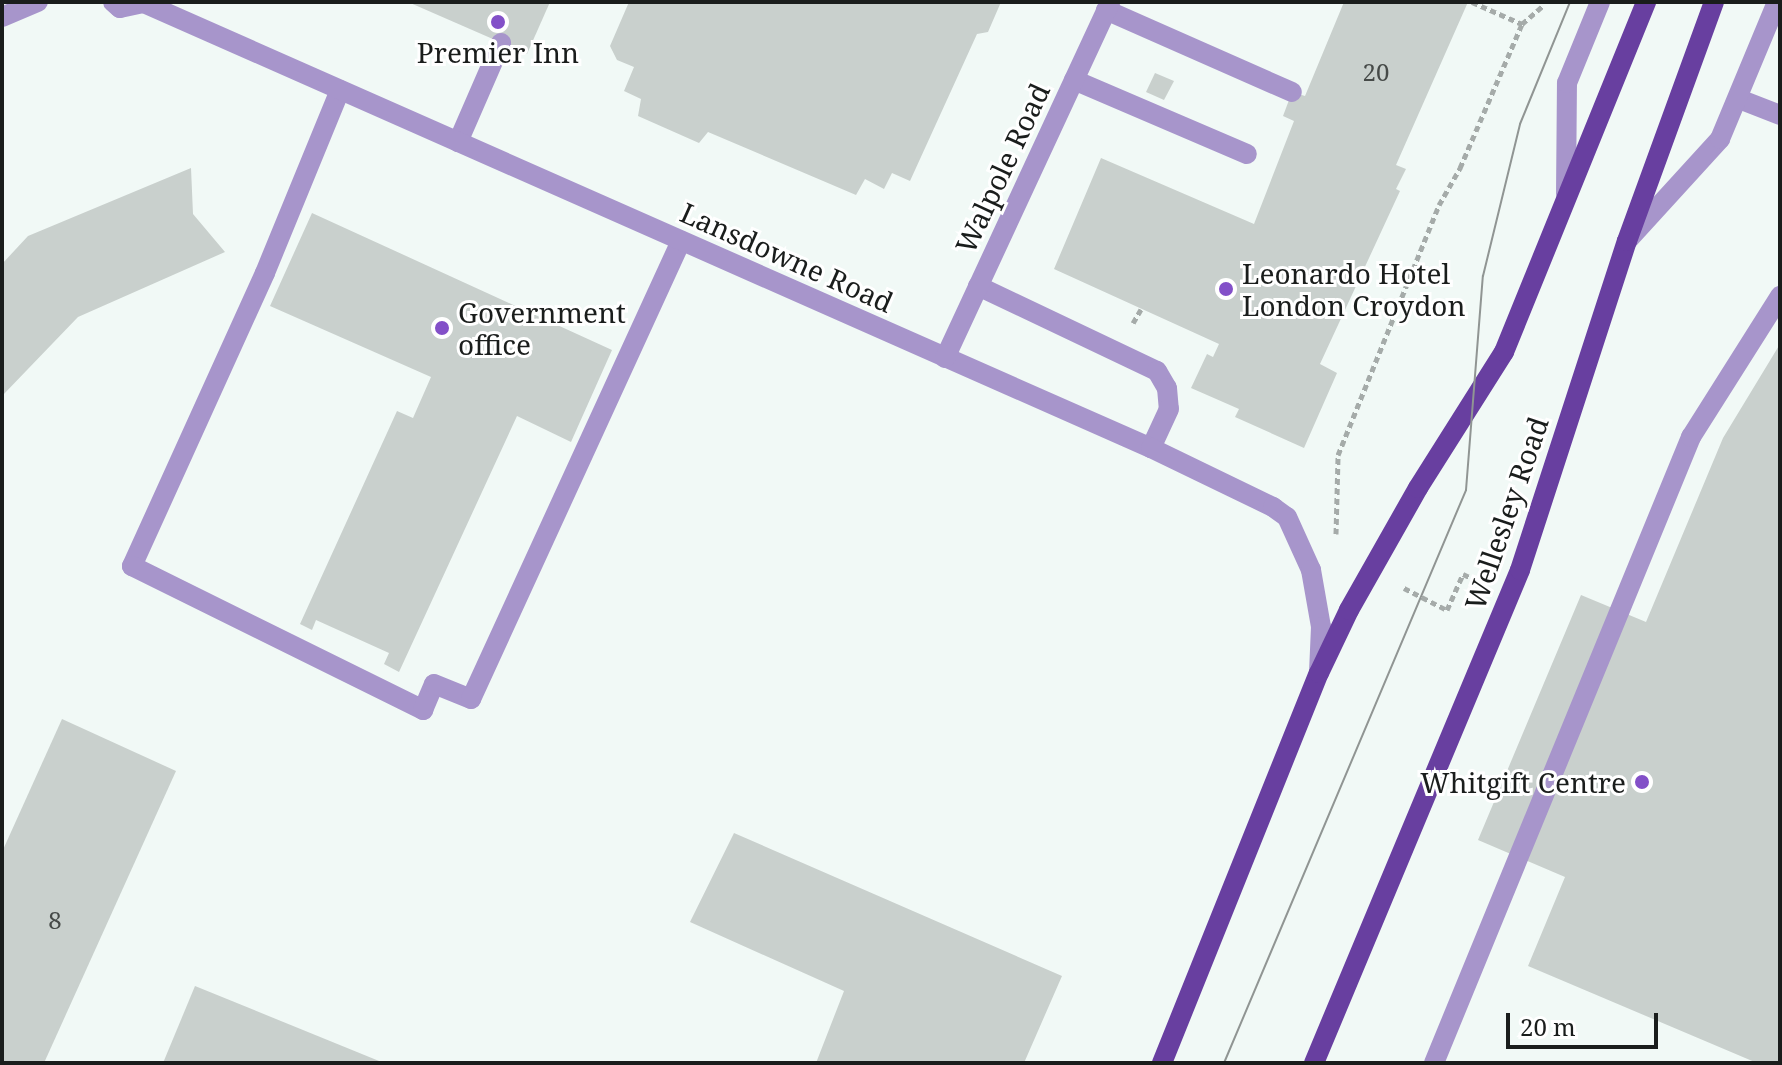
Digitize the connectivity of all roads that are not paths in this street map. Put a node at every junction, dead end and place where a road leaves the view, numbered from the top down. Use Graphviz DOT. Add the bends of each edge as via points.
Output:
graph roads {
  1 [pos="38,2"];
  2 [pos="113,2"];
  3 [pos="1600,2"];
  4 [pos="1646,2"];
  5 [pos="1714,2"];
  6 [pos="1777,2"];
  7 [pos="1108,6"];
  8 [pos="2,17"];
  9 [pos="501,43"];
  10 [pos="1074,80"];
  11 [pos="340,90"];
  12 [pos="1292,92"];
  13 [pos="1739,99"];
  14 [pos="1780,115"];
  15 [pos="458,142"];
  16 [pos="1247,154"];
  17 [pos="1566,194"];
  18 [pos="681,241"];
  19 [pos="1627,241"];
  20 [pos="978,286"];
  21 [pos="1780,296"];
  22 [pos="945,358"];
  23 [pos="1151,448"];
  24 [pos="1319,673"];
  25 [pos="1162,1063"];
  26 [pos="1314,1063"];
  27 [pos="1434,1063"];
  1 -- 8 [label="street"];
  2 -- 11 [label="street, Lansdowne Road" via="120,8 144,3"];
  3 -- 17 [label="street" via="1567,83"];
  4 -- 17 [label="main road"];
  5 -- 19 [label="main road"];
  6 -- 13 [label="street, Wellesley Road"];
  7 -- 10 [label="street, Walpole Road"];
  7 -- 12 [label="street"];
  9 -- 15 [label="street"];
  10 -- 16 [label="street"];
  10 -- 20 [label="street, Walpole Road"];
  11 -- 15 [label="street, Lansdowne Road"];
  11 -- 18 [label="street" via="265,273 132,566 423,710 434,684 471,699"];
  13 -- 14 [label="street"];
  13 -- 19 [label="street, Wellesley Road" via="1720,139"];
  15 -- 18 [label="street, Lansdowne Road"];
  17 -- 24 [label="main road" via="1504,352 1418,488"];
  18 -- 22 [label="street, Lansdowne Road"];
  19 -- 26 [label="main road, Wellesley Road" via="1511,593"];
  20 -- 22 [label="street, Walpole Road"];
  20 -- 23 [label="street" via="1157,371 1167,388 1169,409"];
  21 -- 27 [label="street" via="1691,437"];
  22 -- 23 [label="street, Lansdowne Road"];
  23 -- 24 [label="street, Lansdowne Road" via="1287,517 1311,570 1321,627"];
  24 -- 25 [label="main road"];
}
